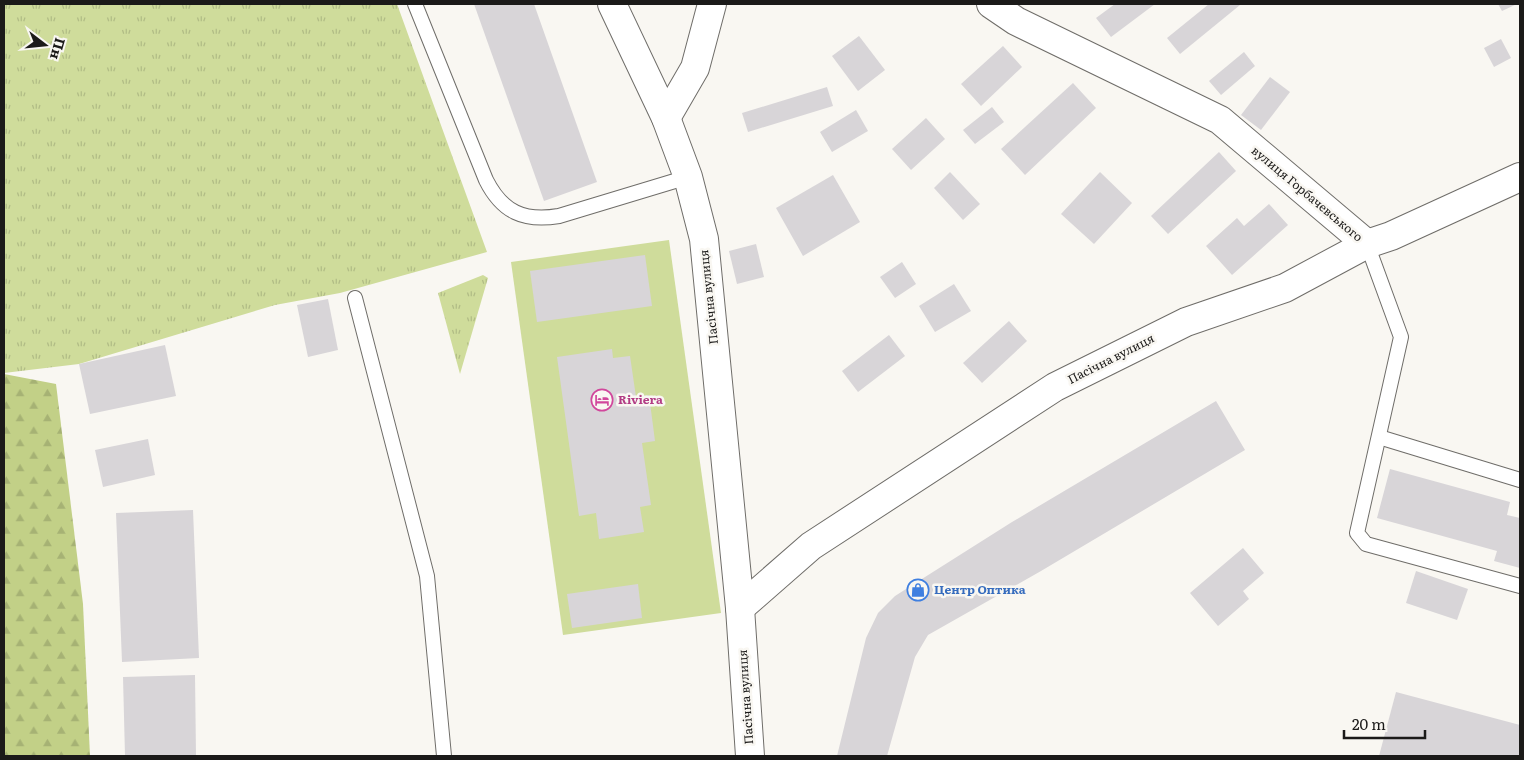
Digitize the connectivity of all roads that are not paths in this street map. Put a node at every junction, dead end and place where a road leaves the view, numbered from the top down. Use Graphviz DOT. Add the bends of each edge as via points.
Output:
graph roads {
  1 [pos="415,4"];
  2 [pos="612,4"];
  3 [pos="712,4"];
  4 [pos="990,4"];
  5 [pos="666,118"];
  6 [pos="688,177"];
  7 [pos="1520,177"];
  8 [pos="1367,244"];
  9 [pos="356,298"];
  10 [pos="1379,437"];
  11 [pos="1520,480"];
  12 [pos="1520,586"];
  13 [pos="740,608"];
  14 [pos="444,756"];
  15 [pos="750,756"];
  1 -- 6 [label="lane" via="492,194 515,213 537,218 559,216"];
  2 -- 5 [label="street, Пасічна вулиця"];
  3 -- 5 [label="street" via="695,68"];
  4 -- 8 [label="street, вулиця Горбачевського" via="1016,21 1220,120"];
  5 -- 6 [label="street, Пасічна вулиця"];
  6 -- 13 [label="street, Пасічна вулиця" via="704,239"];
  7 -- 8 [label="street, Пасічна вулиця"];
  8 -- 10 [label="lane, вулиця Горбачевського" via="1401,337"];
  8 -- 13 [label="street, Пасічна вулиця" via="1285,288 1186,322 1055,388 811,546"];
  9 -- 14 [label="lane" via="427,576"];
  10 -- 11 [label="lane"];
  10 -- 12 [label="lane, вулиця Горбачевського" via="1357,533 1366,544"];
  13 -- 15 [label="street, Пасічна вулиця"];
}
